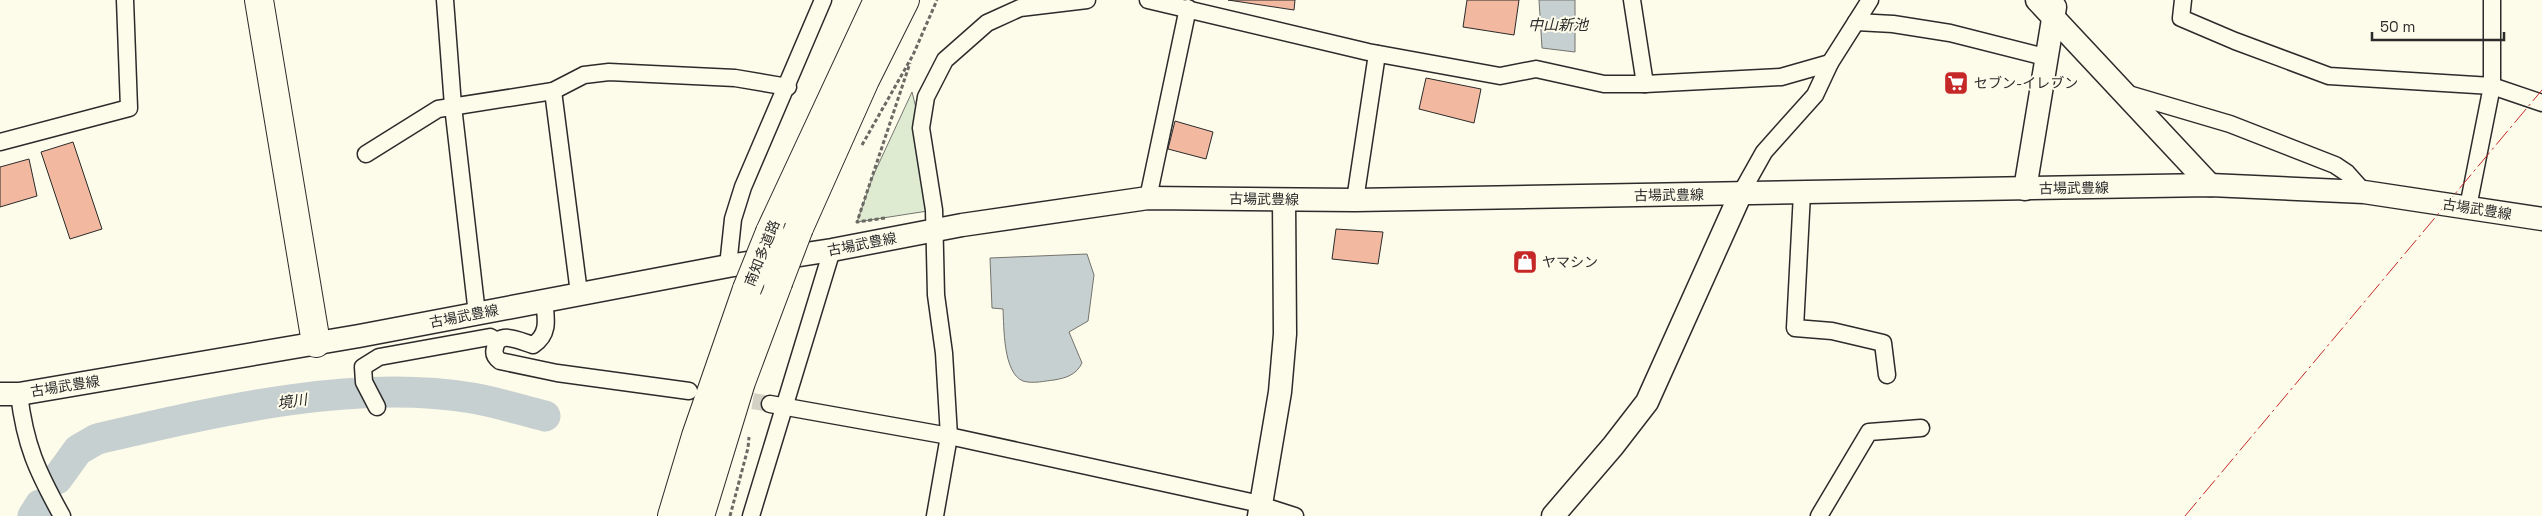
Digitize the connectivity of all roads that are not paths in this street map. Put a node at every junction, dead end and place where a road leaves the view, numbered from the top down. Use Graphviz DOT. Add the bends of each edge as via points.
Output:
graph roads {
  1 [pos="124,0"];
  2 [pos="260,0"];
  3 [pos="277,0"];
  4 [pos="445,0"];
  5 [pos="823,0"];
  6 [pos="873,0"];
  7 [pos="878,0"];
  8 [pos="905,0"];
  9 [pos="1087,0"];
  10 [pos="1148,0"];
  11 [pos="1632,0"];
  12 [pos="1870,0"];
  13 [pos="2037,0"];
  14 [pos="2183,0"];
  15 [pos="2492,0"];
  16 [pos="1188,8"];
  17 [pos="2054,8"];
  18 [pos="1856,22"];
  19 [pos="860,37"];
  20 [pos="1377,54"];
  21 [pos="2045,57"];
  22 [pos="1830,63"];
  23 [pos="1645,84"];
  24 [pos="2492,86"];
  25 [pos="788,87"];
  26 [pos="553,90"];
  27 [pos="2121,92"];
  28 [pos="2542,103"];
  29 [pos="453,106"];
  30 [pos="0,142"];
  31 [pos="366,154"];
  32 [pos="2210,185"];
  33 [pos="2025,189"];
  34 [pos="2364,192"];
  35 [pos="1741,193"];
  36 [pos="1802,193"];
  37 [pos="1148,198"];
  38 [pos="1284,200"];
  39 [pos="1355,200"];
  40 [pos="2468,207"];
  41 [pos="2542,219"];
  42 [pos="935,230"];
  43 [pos="832,250"];
  44 [pos="728,266"];
  45 [pos="579,294"];
  46 [pos="544,301"];
  47 [pos="477,314"];
  48 [pos="496,341"];
  49 [pos="326,342"];
  50 [pos="1887,375"];
  51 [pos="689,391"];
  52 [pos="10,394"];
  53 [pos="777,405"];
  54 [pos="377,407"];
  55 [pos="1921,428"];
  56 [pos="949,436"];
  57 [pos="1261,511"];
  58 [pos="62,516"];
  59 [pos="672,516"];
  60 [pos="700,516"];
  61 [pos="751,516"];
  62 [pos="935,516"];
  63 [pos="1295,516"];
  64 [pos="1553,516"];
  65 [pos="1819,516"];
  1 -- 30 [label="street" via="129,108"];
  2 -- 49 [label="highway"];
  3 -- 49 [label="highway"];
  4 -- 29 [label="street"];
  5 -- 25 [label="street"];
  6 -- 19 [label="highway"];
  7 -- 19 [label="highway, 南知多道路"];
  8 -- 60 [label="highway, 南知多道路, bridge" via="865,80 799,228 741,382"];
  9 -- 42 [label="street" via="1020,8 987,23 945,60 926,97 921,128"];
  10 -- 16 [label="street"];
  11 -- 23 [label="street"];
  12 -- 18 [label="street"];
  13 -- 17 [label="main road"];
  14 -- 24 [label="street" via="2181,18 2329,76"];
  15 -- 24 [label="street"];
  16 -- 20 [label="street"];
  16 -- 37 [label="street"];
  17 -- 21 [label="main road"];
  17 -- 27 [label="main road"];
  18 -- 21 [label="street" via="1950,33"];
  18 -- 22 [label="street"];
  19 -- 59 [label="highway, 南知多道路, bridge" via="747,289"];
  20 -- 23 [label="street" via="1500,76 1536,69 1604,84"];
  20 -- 39 [label="street"];
  21 -- 33 [label="main road"];
  22 -- 23 [label="street" via="1781,76"];
  22 -- 35 [label="street" via="1815,95 1764,152"];
  24 -- 28 [label="street"];
  24 -- 40 [label="street"];
  25 -- 26 [label="street" via="735,78 609,72 584,75"];
  25 -- 44 [label="street" via="743,187 733,219"];
  26 -- 29 [label="street"];
  26 -- 45 [label="street"];
  27 -- 32 [label="main road"];
  27 -- 34 [label="street" via="2230,124 2335,165"];
  29 -- 31 [label="street" via="438,109"];
  29 -- 47 [label="street"];
  32 -- 33 [label="main road, 古場武豊線"];
  32 -- 34 [label="main road, 古場武豊線"];
  33 -- 36 [label="main road, 古場武豊線"];
  34 -- 40 [label="main road, 古場武豊線"];
  35 -- 36 [label="main road, 古場武豊線"];
  35 -- 39 [label="main road, 古場武豊線"];
  35 -- 64 [label="main road" via="1647,402"];
  36 -- 50 [label="street" via="1795,328 1832,331 1883,343"];
  37 -- 38 [label="main road, 古場武豊線"];
  37 -- 42 [label="main road, 古場武豊線"];
  38 -- 39 [label="main road, 古場武豊線"];
  38 -- 57 [label="main road" via="1285,334 1280,392"];
  40 -- 41 [label="main road, 古場武豊線"];
  42 -- 43 [label="main road, 古場武豊線"];
  42 -- 56 [label="street" via="936,294 944,353"];
  43 -- 44 [label="main road, 古場武豊線"];
  43 -- 53 [label="street"];
  44 -- 45 [label="main road, 古場武豊線"];
  45 -- 46 [label="main road, 古場武豊線"];
  46 -- 47 [label="main road, 古場武豊線"];
  46 -- 48 [label="street" via="547,324 538,342 532,345 511,337"];
  47 -- 49 [label="main road, 古場武豊線"];
  48 -- 51 [label="street" via="496,358 508,364"];
  48 -- 54 [label="street" via="490,337 379,357 363,367 364,382"];
  49 -- 52 [label="main road, 古場武豊線"];
  52 -- 58 [label="street" via="40,478"];
  53 -- 56 [label="street"];
  53 -- 61 [label="street"];
  55 -- 65 [label="street" via="1869,432"];
  56 -- 57 [label="street"];
  56 -- 62 [label="street"];
  57 -- 63 [label="street"];
}
